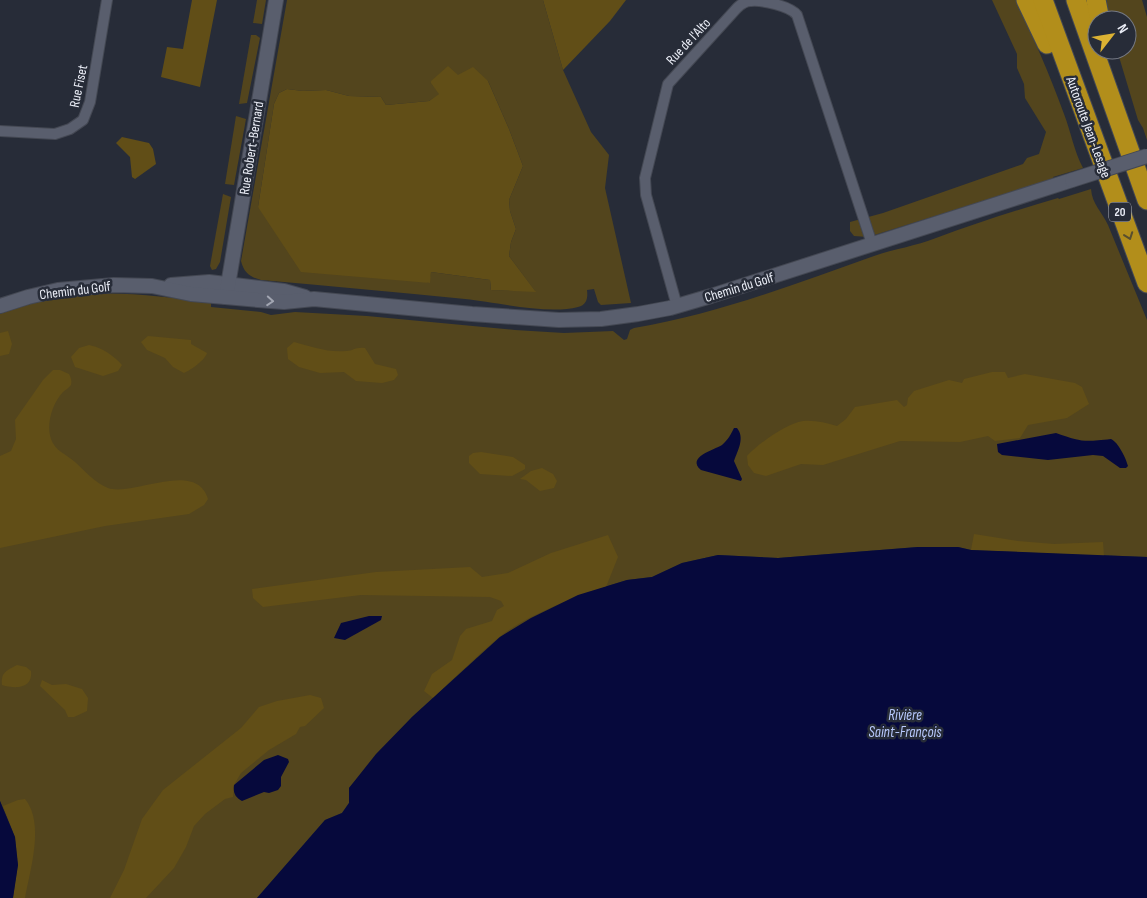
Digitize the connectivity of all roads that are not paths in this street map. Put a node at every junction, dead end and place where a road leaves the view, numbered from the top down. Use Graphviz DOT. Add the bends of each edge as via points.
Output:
graph roads {
  1 [pos="107,0"];
  2 [pos="276,0"];
  3 [pos="1026,0"];
  4 [pos="1043,0"];
  5 [pos="1076,0"];
  6 [pos="1108,60"];
  7 [pos="1120,121"];
  8 [pos="0,131"];
  9 [pos="1094,141"];
  10 [pos="1147,156"];
  11 [pos="1147,200"];
  12 [pos="872,244"];
  13 [pos="1147,283"];
  14 [pos="227,290"];
  15 [pos="0,306"];
  16 [pos="677,306"];
  1 -- 8 [label="street, Rue Fiset" via="90,102 83,120 55,134"];
  2 -- 14 [label="street, Rue Robert-Bernard"];
  3 -- 9 [label="highway"];
  4 -- 9 [label="highway, Autoroute Jean-Lesage / 20"];
  5 -- 7 [label="highway, 20"];
  6 -- 7 [label="highway"];
  7 -- 11 [label="highway, 20"];
  9 -- 13 [label="highway, Autoroute Jean-Lesage / 20, one-way"];
  10 -- 12 [label="street, Chemin du Golf, bridge"];
  12 -- 16 [label="street, Chemin du Golf"];
  12 -- 16 [label="street, Rue de l'Alto" via="797,15 787,7 750,1 737,8 668,84 650,159 645,189"];
  14 -- 15 [label="street, Chemin du Golf" via="191,294 152,286 114,285 73,288"];
  14 -- 16 [label="street, Chemin du Golf" via="284,302 314,299 559,320 617,317"];
}
